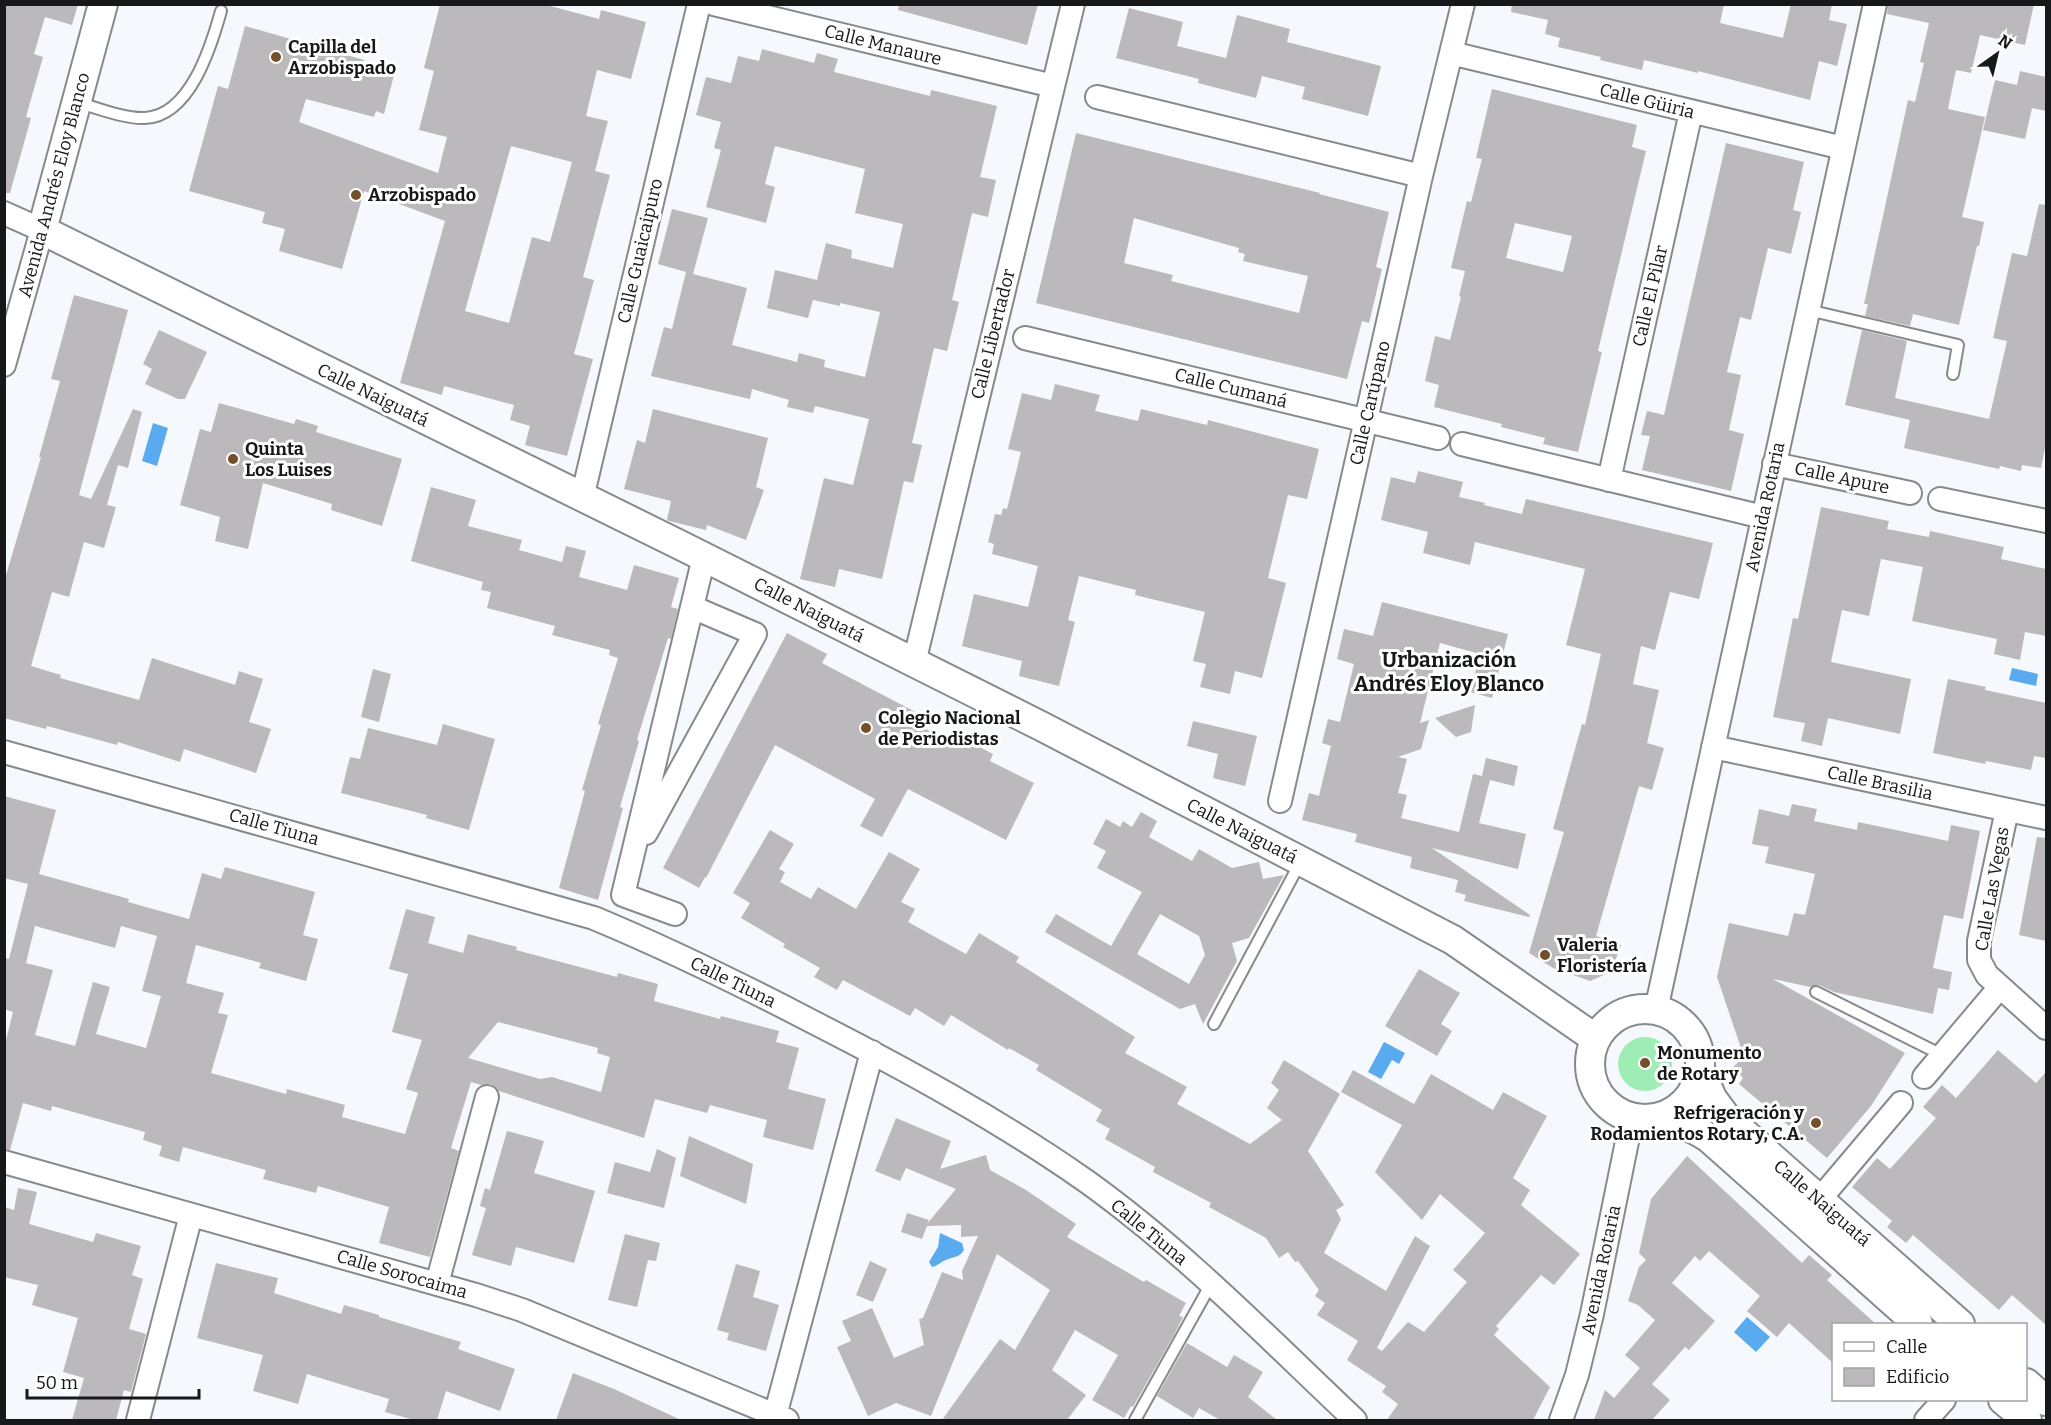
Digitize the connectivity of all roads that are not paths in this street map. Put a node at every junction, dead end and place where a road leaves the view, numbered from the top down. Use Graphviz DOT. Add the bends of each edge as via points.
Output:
graph roads {
  1 [pos="103,4"];
  2 [pos="699,4"];
  3 [pos="714,4"];
  4 [pos="1073,4"];
  5 [pos="1463,4"];
  6 [pos="1875,4"];
  7 [pos="221,11"];
  8 [pos="1451,53"];
  9 [pos="1053,86"];
  10 [pos="1097,97"];
  11 [pos="77,102"];
  12 [pos="1691,111"];
  13 [pos="1843,148"];
  14 [pos="1421,176"];
  15 [pos="4,213"];
  16 [pos="42,230"];
  17 [pos="1808,310"];
  18 [pos="1025,338"];
  19 [pos="4,365"];
  20 [pos="1953,374"];
  21 [pos="1366,421"];
  22 [pos="1438,438"];
  23 [pos="1462,444"];
  24 [pos="1774,464"];
  25 [pos="1609,480"];
  26 [pos="1910,493"];
  27 [pos="582,498"];
  28 [pos="1940,499"];
  29 [pos="1763,517"];
  30 [pos="2046,521"];
  31 [pos="704,557"];
  32 [pos="692,607"];
  33 [pos="914,663"];
  34 [pos="1713,747"];
  35 [pos="4,752"];
  36 [pos="1280,801"];
  37 [pos="2007,810"];
  38 [pos="2046,818"];
  39 [pos="631,860"];
  40 [pos="1301,861"];
  41 [pos="675,914"];
  42 [pos="2000,987"];
  43 [pos="1816,992"];
  44 [pos="1656,1010"];
  45 [pos="1214,1024"];
  46 [pos="2046,1028"];
  47 [pos="1596,1039"];
  48 [pos="872,1052"];
  49 [pos="1942,1055"];
  50 [pos="1700,1069"];
  51 [pos="1924,1077"];
  52 [pos="487,1097"];
  53 [pos="1901,1103"];
  54 [pos="1643,1117"];
  55 [pos="4,1162"];
  56 [pos="1819,1200"];
  57 [pos="191,1215"];
  58 [pos="438,1284"];
  59 [pos="1211,1284"];
  60 [pos="1917,1323"];
  61 [pos="1959,1323"];
  62 [pos="2027,1385"];
  63 [pos="1943,1401"];
  64 [pos="2004,1401"];
  65 [pos="2046,1401"];
  66 [pos="769,1416"];
  67 [pos="138,1420"];
  68 [pos="1135,1420"];
  69 [pos="1355,1420"];
  70 [pos="1561,1420"];
  71 [pos="1926,1420"];
  72 [pos="2027,1420"];
  1 -- 11 [label="street, Avenida Andrés Eloy Blanco"];
  2 -- 27 [label="street, Calle Guaicaipuro"];
  3 -- 9 [label="street, Calle Manaure"];
  4 -- 9 [label="street, Calle Libertador"];
  5 -- 8 [label="street, Calle Carúpano"];
  6 -- 13 [label="street, Avenida Rotaria"];
  7 -- 11 [label="lane" via="204,64 170,110 138,118"];
  8 -- 12 [label="street, Calle Güiria"];
  8 -- 14 [label="street, Calle Carúpano"];
  9 -- 33 [label="street, Calle Libertador"];
  10 -- 14 [label="street"];
  11 -- 16 [label="street, Avenida Andrés Eloy Blanco"];
  12 -- 13 [label="street, Calle Güiria"];
  12 -- 25 [label="street, Calle El Pilar"];
  13 -- 17 [label="street, Avenida Rotaria"];
  14 -- 21 [label="street, Calle Carúpano"];
  15 -- 16 [label="street, Calle Naiguatá"];
  16 -- 19 [label="street, Avenida Andrés Eloy Blanco"];
  16 -- 27 [label="street, Calle Naiguatá"];
  17 -- 20 [label="lane" via="1958,345"];
  17 -- 24 [label="street, Avenida Rotaria"];
  18 -- 21 [label="street, Calle Cumaná"];
  21 -- 22 [label="street, Calle Cumaná"];
  21 -- 36 [label="street, Calle Carúpano"];
  23 -- 25 [label="street"];
  24 -- 26 [label="street, Calle Apure"];
  24 -- 29 [label="street, Avenida Rotaria"];
  25 -- 29 [label="street"];
  27 -- 31 [label="street, Calle Naiguatá"];
  28 -- 30 [label="street"];
  29 -- 34 [label="street, Avenida Rotaria"];
  31 -- 32 [label="street"];
  31 -- 33 [label="street, Calle Naiguatá"];
  32 -- 39 [label="street"];
  32 -- 39 [label="street" via="754,634"];
  33 -- 40 [label="street, Calle Naiguatá"];
  34 -- 37 [label="street, Calle Brasilia"];
  34 -- 44 [label="street, Avenida Rotaria"];
  35 -- 48 [label="street, Calle Tiuna" via="594,918"];
  37 -- 38 [label="street, Calle Brasilia"];
  37 -- 42 [label="street, Calle Las Vegas" via="1979,952 1981,968"];
  39 -- 41 [label="street" via="623,895"];
  40 -- 45 [label="lane"];
  40 -- 47 [label="street, Calle Naiguatá" via="1454,940"];
  42 -- 46 [label="street, Calle Las Vegas"];
  42 -- 49 [label="street"];
  43 -- 49 [label="lane"];
  44 -- 47 [label="street" via="1635,1009 1622,1014 1610,1021"];
  44 -- 50 [label="street" via="1687,1028 1695,1040"];
  47 -- 54 [label="street" via="1590,1059 1595,1087 1614,1109"];
  48 -- 59 [label="street, Calle Tiuna" via="1025,1140 1087,1182"];
  48 -- 66 [label="street"];
  49 -- 51 [label="street"];
  50 -- 54 [label="street" via="1691,1095 1681,1106 1669,1113"];
  50 -- 56 [label="street, Calle Naiguatá" via="1720,1111"];
  52 -- 58 [label="street"];
  53 -- 56 [label="street"];
  54 -- 60 [label="street, Calle Naiguatá" via="1687,1125 1708,1138"];
  54 -- 70 [label="street, Avenida Rotaria" via="1578,1375"];
  55 -- 57 [label="street, Calle Sorocaima"];
  56 -- 61 [label="street, Calle Naiguatá"];
  57 -- 58 [label="street, Calle Sorocaima"];
  57 -- 67 [label="street"];
  58 -- 66 [label="street, Calle Sorocaima" via="522,1310"];
  59 -- 68 [label="lane"];
  59 -- 69 [label="street, Calle Tiuna"];
  62 -- 65 [label="street"];
  63 -- 71 [label="street"];
  64 -- 72 [label="street"];
}
